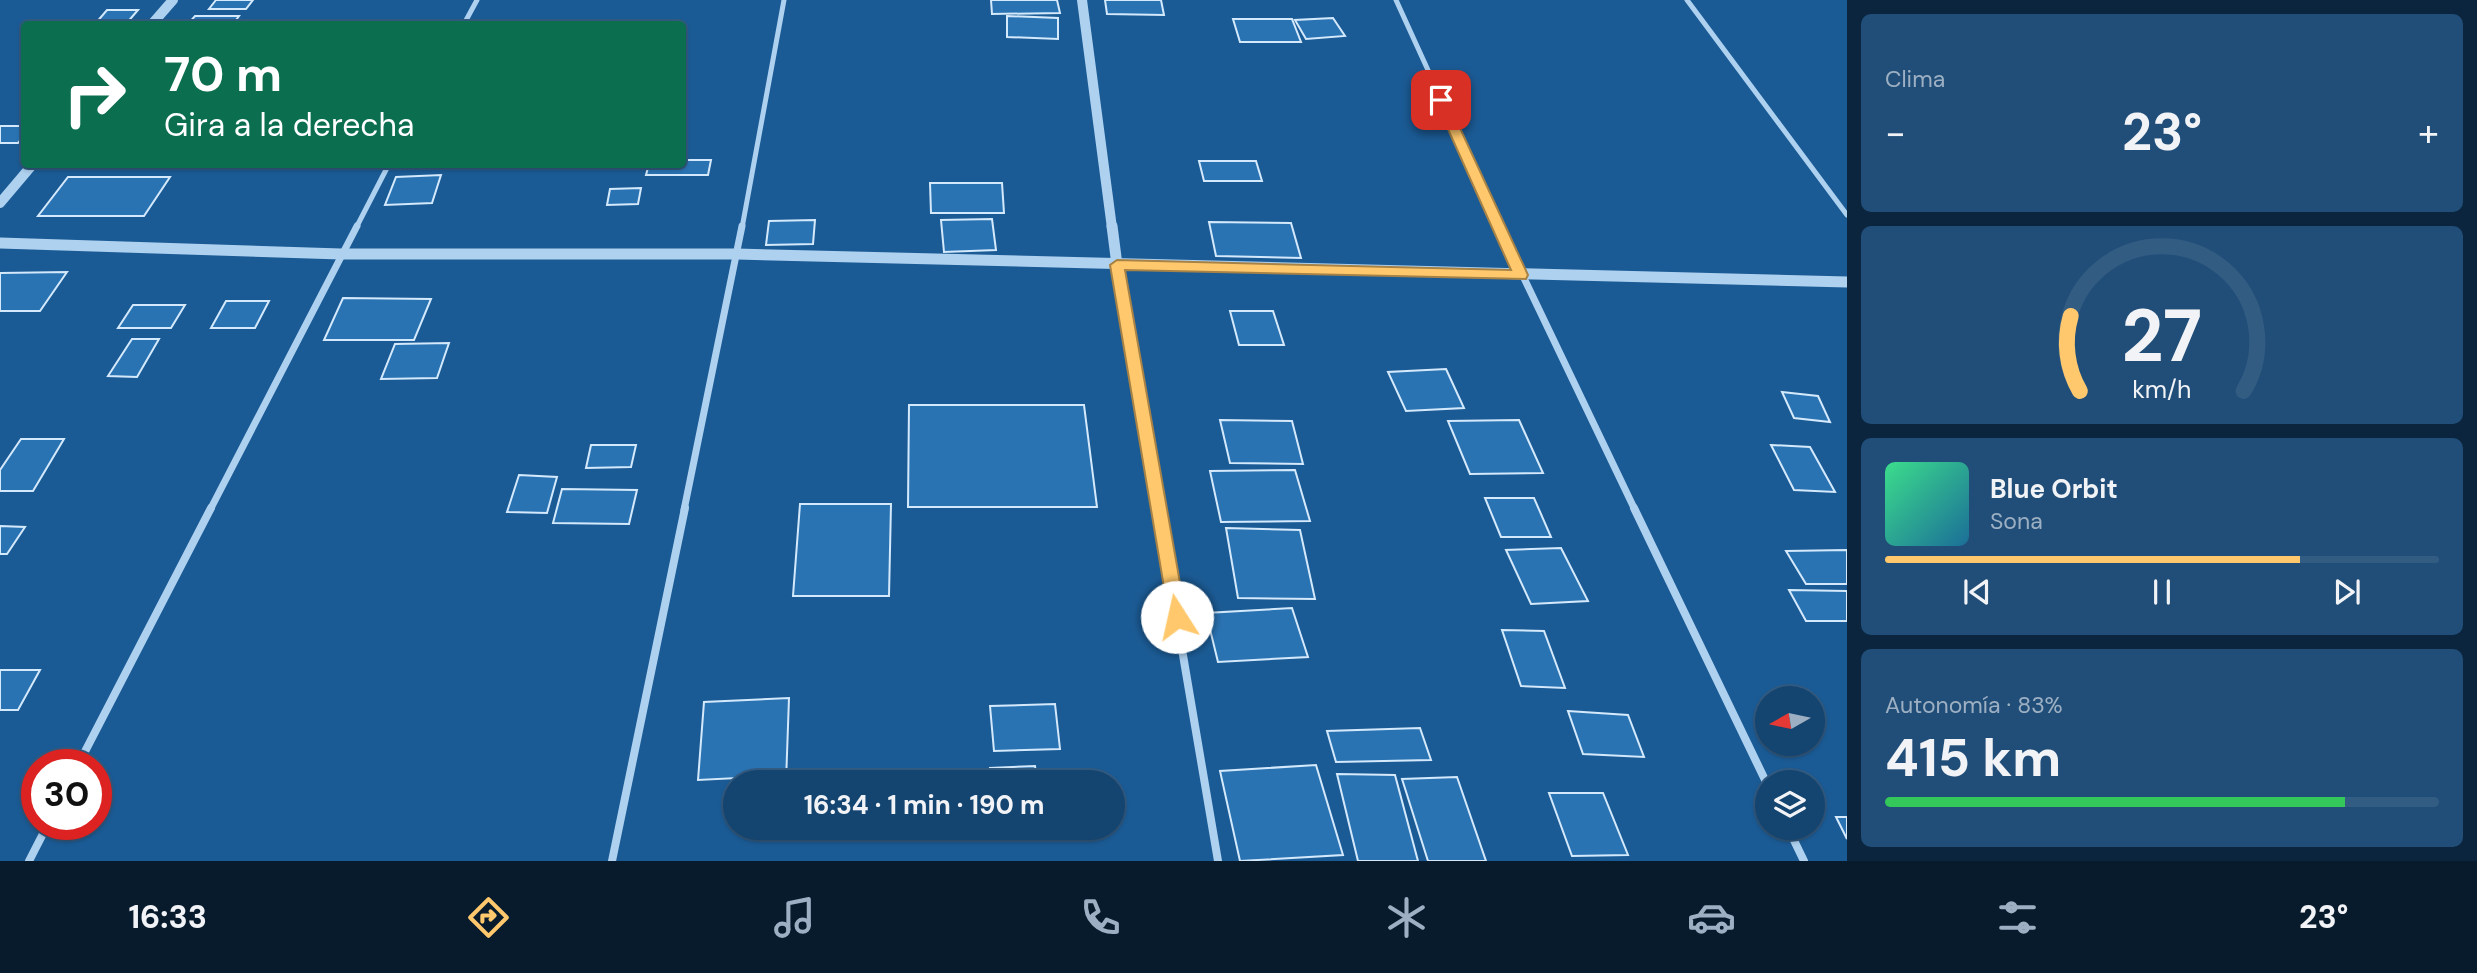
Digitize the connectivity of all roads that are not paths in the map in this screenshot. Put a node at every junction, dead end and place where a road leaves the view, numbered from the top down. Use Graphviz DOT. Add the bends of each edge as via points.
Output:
graph roads {
  1 [pos="173,0"];
  2 [pos="477,0"];
  3 [pos="784,0"];
  4 [pos="1082,0"];
  5 [pos="1396,0"];
  6 [pos="1687,0"];
  7 [pos="155,21"];
  8 [pos="466,21"];
  9 [pos="30,168"];
  10 [pos="387,168"];
  11 [pos="0,203"];
  12 [pos="1847,215"];
  13 [pos="0,243"];
  14 [pos="341,254"];
  15 [pos="737,254"];
  16 [pos="1117,265"];
  17 [pos="1521,275"];
  18 [pos="1847,282"];
  19 [pos="86,749"];
  20 [pos="1760,770"];
  21 [pos="40,840"];
  22 [pos="1794,840"];
  23 [pos="29,861"];
  24 [pos="612,861"];
  25 [pos="1218,861"];
  26 [pos="1804,861"];
  1 -- 7 [label="street"];
  2 -- 8 [label="street"];
  3 -- 15 [label="street"];
  4 -- 16 [label="street"];
  5 -- 17 [label="street"];
  6 -- 12 [label="street"];
  9 -- 11 [label="street"];
  10 -- 14 [label="street"];
  13 -- 14 [label="street"];
  14 -- 15 [label="street"];
  14 -- 19 [label="street"];
  15 -- 16 [label="street"];
  15 -- 24 [label="street"];
  16 -- 17 [label="street"];
  16 -- 25 [label="street"];
  17 -- 18 [label="street"];
  17 -- 20 [label="street"];
  21 -- 23 [label="street"];
  22 -- 26 [label="street"];
}
